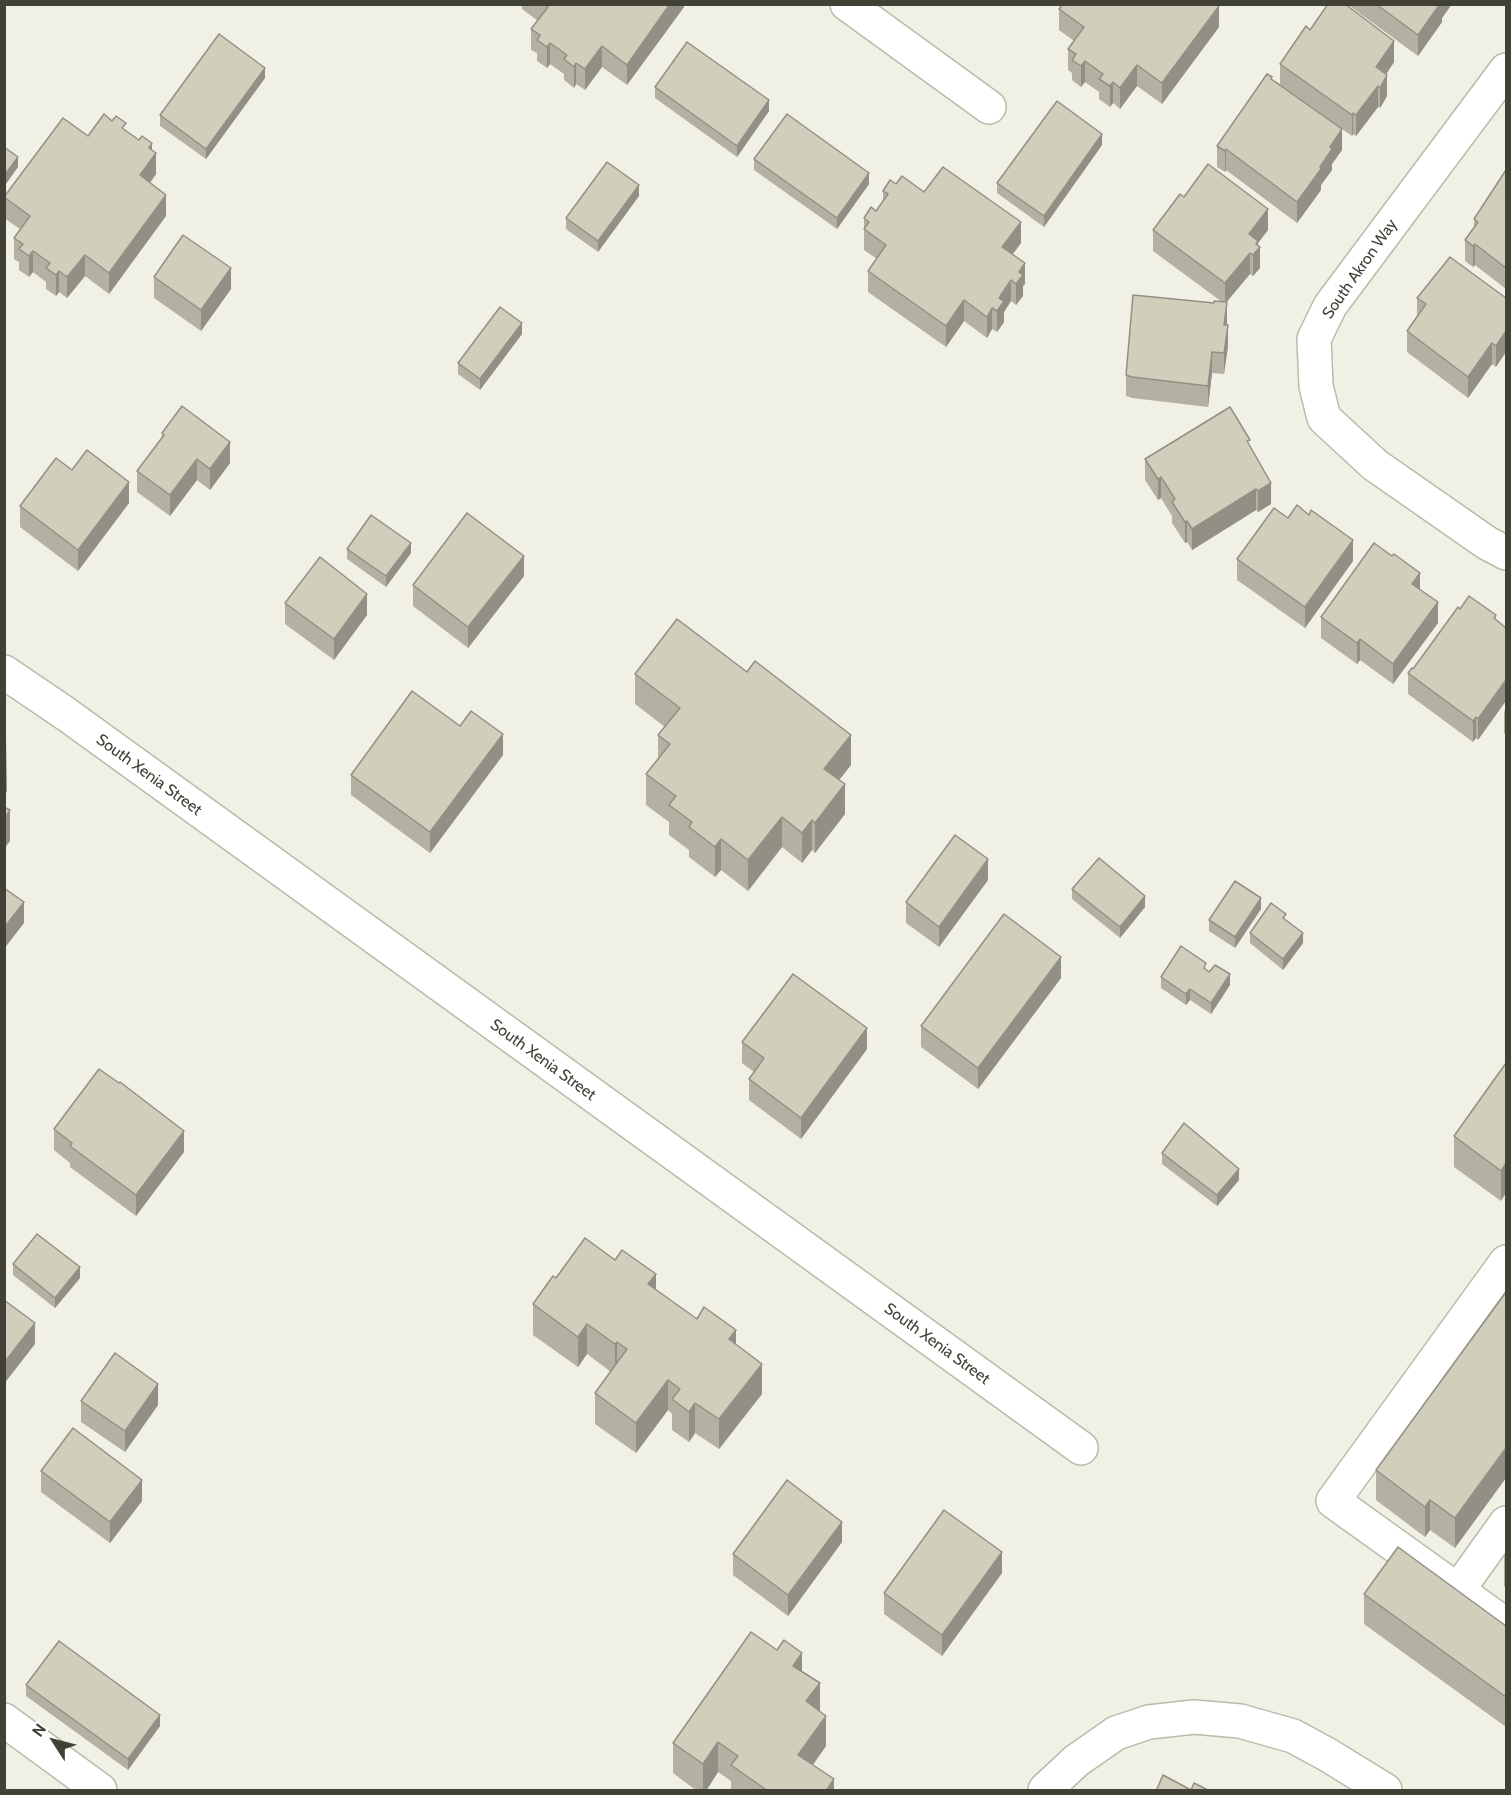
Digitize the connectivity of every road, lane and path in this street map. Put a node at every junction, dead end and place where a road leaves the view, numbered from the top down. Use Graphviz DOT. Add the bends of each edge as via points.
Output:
graph roads {
  1 [pos="847,4"];
  2 [pos="1506,70"];
  3 [pos="989,107"];
  4 [pos="1506,553"];
  5 [pos="4,672"];
  6 [pos="1506,1262"];
  7 [pos="1081,1448"];
  8 [pos="1506,1523"];
  9 [pos="1458,1590"];
  10 [pos="1506,1625"];
  11 [pos="4,1720"];
  12 [pos="100,1791"];
  13 [pos="1046,1791"];
  14 [pos="1385,1791"];
  1 -- 3 [label="street"];
  2 -- 4 [label="street, South Akron Way" via="1330,306 1314,339 1316,386 1324,418 1375,465"];
  5 -- 7 [label="street, South Xenia Street"];
  6 -- 9 [label="street" via="1333,1501"];
  8 -- 9 [label="street"];
  9 -- 10 [label="street"];
  11 -- 12 [label="street"];
  13 -- 14 [label="street" via="1076,1761 1116,1733 1149,1722 1194,1717 1240,1721 1293,1736"];
}
